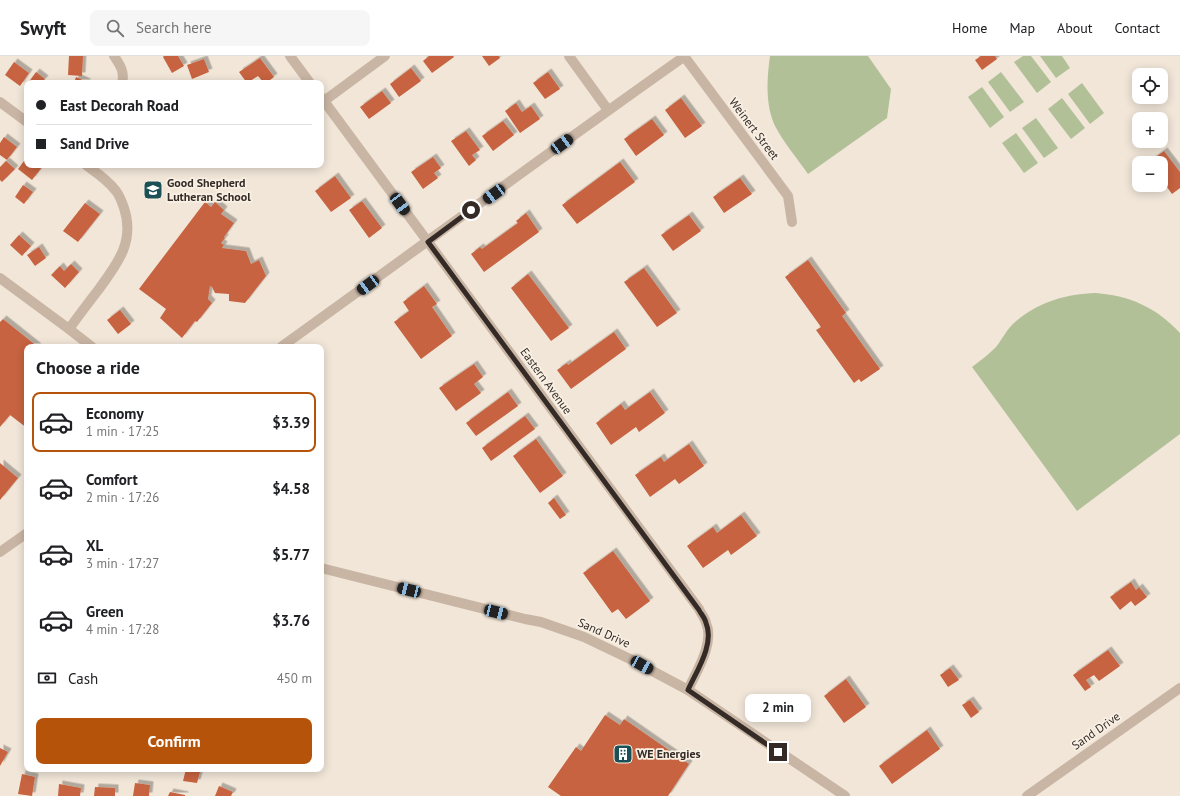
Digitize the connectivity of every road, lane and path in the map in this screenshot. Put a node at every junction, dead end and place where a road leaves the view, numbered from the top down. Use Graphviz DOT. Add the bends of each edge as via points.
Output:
graph roads {
  1 [pos="114,56"];
  2 [pos="290,56"];
  3 [pos="385,56"];
  4 [pos="569,56"];
  5 [pos="684,56"];
  6 [pos="126,78"];
  7 [pos="308,80"];
  8 [pos="324,98"];
  9 [pos="0,102"];
  10 [pos="324,102"];
  11 [pos="608,110"];
  12 [pos="24,120"];
  13 [pos="90,168"];
  14 [pos="792,222"];
  15 [pos="428,242"];
  16 [pos="0,278"];
  17 [pos="69,328"];
  18 [pos="88,344"];
  19 [pos="285,344"];
  20 [pos="24,535"];
  21 [pos="0,552"];
  22 [pos="324,569"];
  23 [pos="1180,688"];
  24 [pos="688,690"];
  25 [pos="845,796"];
  26 [pos="1028,796"];
  1 -- 6 [label="street"];
  2 -- 7 [label="street"];
  3 -- 8 [label="street"];
  4 -- 11 [label="street"];
  5 -- 11 [label="street"];
  5 -- 14 [label="street, Weinert Street" via="788,196"];
  9 -- 12 [label="street"];
  10 -- 15 [label="street, Eastern Avenue"];
  11 -- 15 [label="street"];
  13 -- 17 [label="street" via="107,181 117,193 127,218 128,229 126,242 114,269"];
  15 -- 19 [label="street"];
  15 -- 24 [label="street, Eastern Avenue" via="699,610 707,624 709,636 705,655"];
  16 -- 17 [label="street"];
  17 -- 18 [label="street"];
  20 -- 21 [label="street"];
  22 -- 24 [label="street, Sand Drive" via="541,622 584,637"];
  23 -- 26 [label="street, Sand Drive"];
  24 -- 25 [label="street, Sand Drive"];
}
